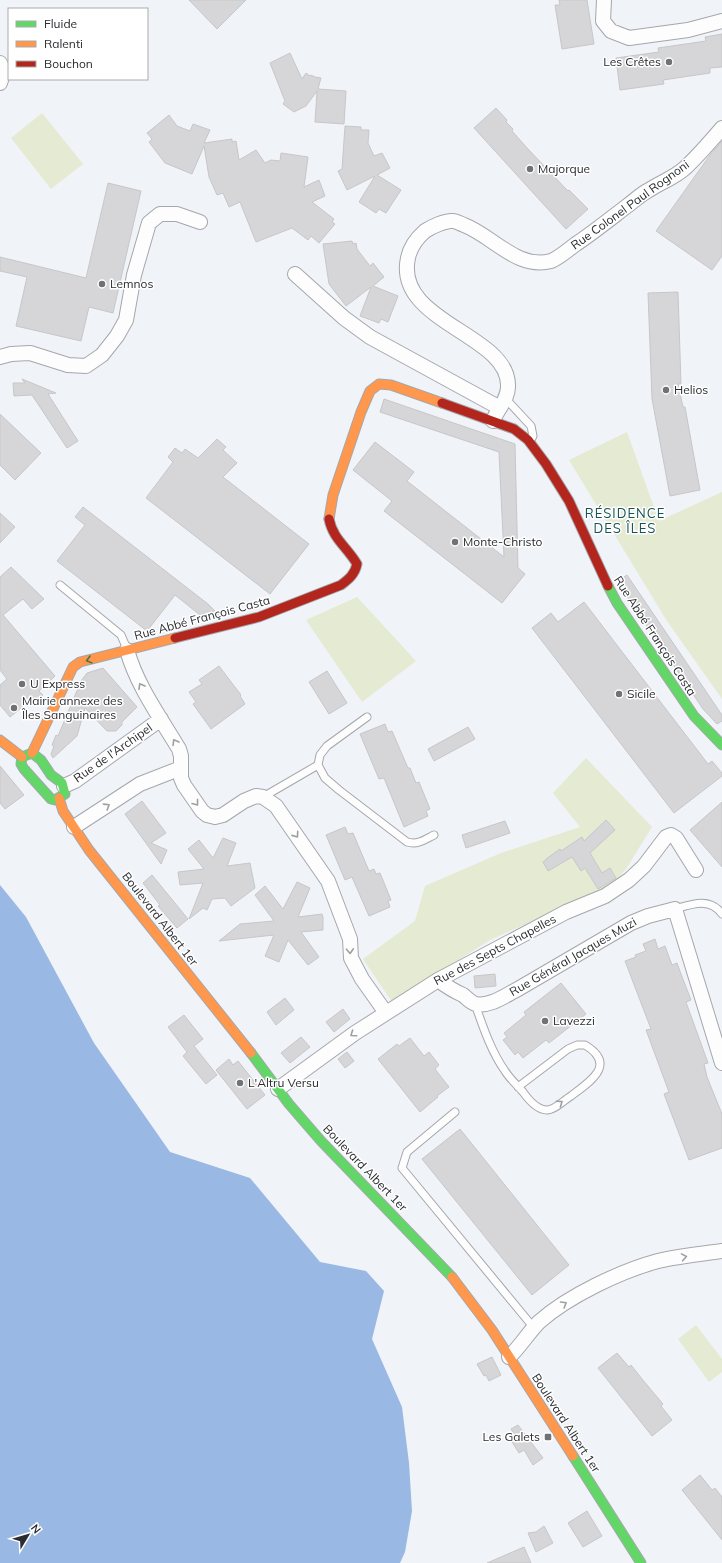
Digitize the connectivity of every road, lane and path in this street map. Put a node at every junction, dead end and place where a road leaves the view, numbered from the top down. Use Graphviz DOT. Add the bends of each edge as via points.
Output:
graph roads {
  1 [pos="604,0"];
  2 [pos="722,21"];
  3 [pos="0,63"];
  4 [pos="0,83"];
  5 [pos="722,128"];
  6 [pos="200,222"];
  7 [pos="295,274"];
  8 [pos="0,357"];
  9 [pos="502,403"];
  10 [pos="493,421"];
  11 [pos="530,441"];
  12 [pos="60,585"];
  13 [pos="127,650"];
  14 [pos="366,717"];
  15 [pos="161,719"];
  16 [pos="0,740"];
  17 [pos="722,745"];
  18 [pos="32,753"];
  19 [pos="22,757"];
  20 [pos="318,765"];
  21 [pos="181,768"];
  22 [pos="61,792"];
  23 [pos="263,797"];
  24 [pos="74,827"];
  25 [pos="434,835"];
  26 [pos="696,870"];
  27 [pos="675,909"];
  28 [pos="722,914"];
  29 [pos="438,980"];
  30 [pos="475,1004"];
  31 [pos="386,1013"];
  32 [pos="722,1063"];
  33 [pos="518,1087"];
  34 [pos="278,1089"];
  35 [pos="455,1112"];
  36 [pos="722,1250"];
  37 [pos="534,1328"];
  38 [pos="509,1357"];
  39 [pos="641,1563"];
  1 -- 2 [label="street" via="603,21 611,31 629,38 688,30"];
  3 -- 4 [label="street" via="4,71"];
  5 -- 9 [label="street, Rue Colonel Paul Rognoni" via="684,169 648,190 552,261 531,262 515,257 474,229 453,221 431,226 417,237 408,257 406,269 410,285 422,303 490,353 505,369 509,386"];
  6 -- 8 [label="street" via="177,214 160,214 149,223 134,275 126,320 102,355 86,366 68,365 30,353"];
  7 -- 9 [label="street" via="370,338"];
  9 -- 10 [label="street, Rue Colonel Paul Rognoni"];
  9 -- 11 [label="lane" via="531,426 533,436"];
  10 -- 11 [label="street, Rue Abbé François Casta" via="514,429"];
  10 -- 13 [label="street, Rue Abbé François Casta" via="391,385 379,384 370,391 361,412 333,496 329,518 331,530 357,564 352,577 341,585 259,618"];
  11 -- 17 [label="street, Rue Abbé François Casta" via="572,506 617,603 694,716"];
  12 -- 13 [label="lane" via="120,635"];
  15 -- 13 [label="street, one-way" via="131,666"];
  13 -- 18 [label="street, one-way" via="80,662 74,667"];
  14 -- 20 [label="lane" via="327,746 320,755"];
  21 -- 15 [label="street, one-way" via="179,749"];
  15 -- 22 [label="street, Rue de l'Archipel"];
  16 -- 19 [label="street"];
  18 -- 19 [label="street"];
  18 -- 22 [label="street, Boulevard Albert 1er" via="38,755 47,771 60,781"];
  19 -- 22 [label="street" via="21,764 25,771 37,782 45,795 51,799"];
  20 -- 23 [label="lane"];
  20 -- 25 [label="lane" via="325,778 407,842 422,842"];
  21 -- 23 [label="street, one-way" via="184,786 207,815 223,815 251,797"];
  24 -- 21 [label="street, one-way" via="140,784"];
  22 -- 24 [label="street, Boulevard Albert 1er" via="63,810"];
  23 -- 31 [label="street, one-way" via="276,806 328,881 350,939 351,958"];
  24 -- 34 [label="street, Boulevard Albert 1er" via="89,850"];
  26 -- 29 [label="street, Rue des Septs Chapelles" via="676,838 671,835 666,837 644,866 605,896 566,912"];
  27 -- 28 [label="lane" via="704,902"];
  27 -- 30 [label="street, Rue Général Jacques Muzi" via="632,923 499,999 486,1004"];
  27 -- 32 [label="street"];
  29 -- 30 [label="street"];
  29 -- 31 [label="street, Rue des Septs Chapelles"];
  30 -- 33 [label="lane" via="496,1057"];
  31 -- 34 [label="street, Rue des Septs Chapelles, one-way"];
  33 -- 33 [label="lane, one-way" via="539,1107 547,1110 556,1107 593,1079 599,1070 598,1056 585,1045 577,1045"];
  34 -- 38 [label="street, Boulevard Albert 1er" via="321,1141 456,1281"];
  35 -- 37 [label="lane" via="407,1152 402,1168"];
  37 -- 36 [label="street, one-way" via="565,1302 616,1276 659,1261"];
  37 -- 38 [label="street"];
  38 -- 39 [label="street, Boulevard Albert 1er"];
}
